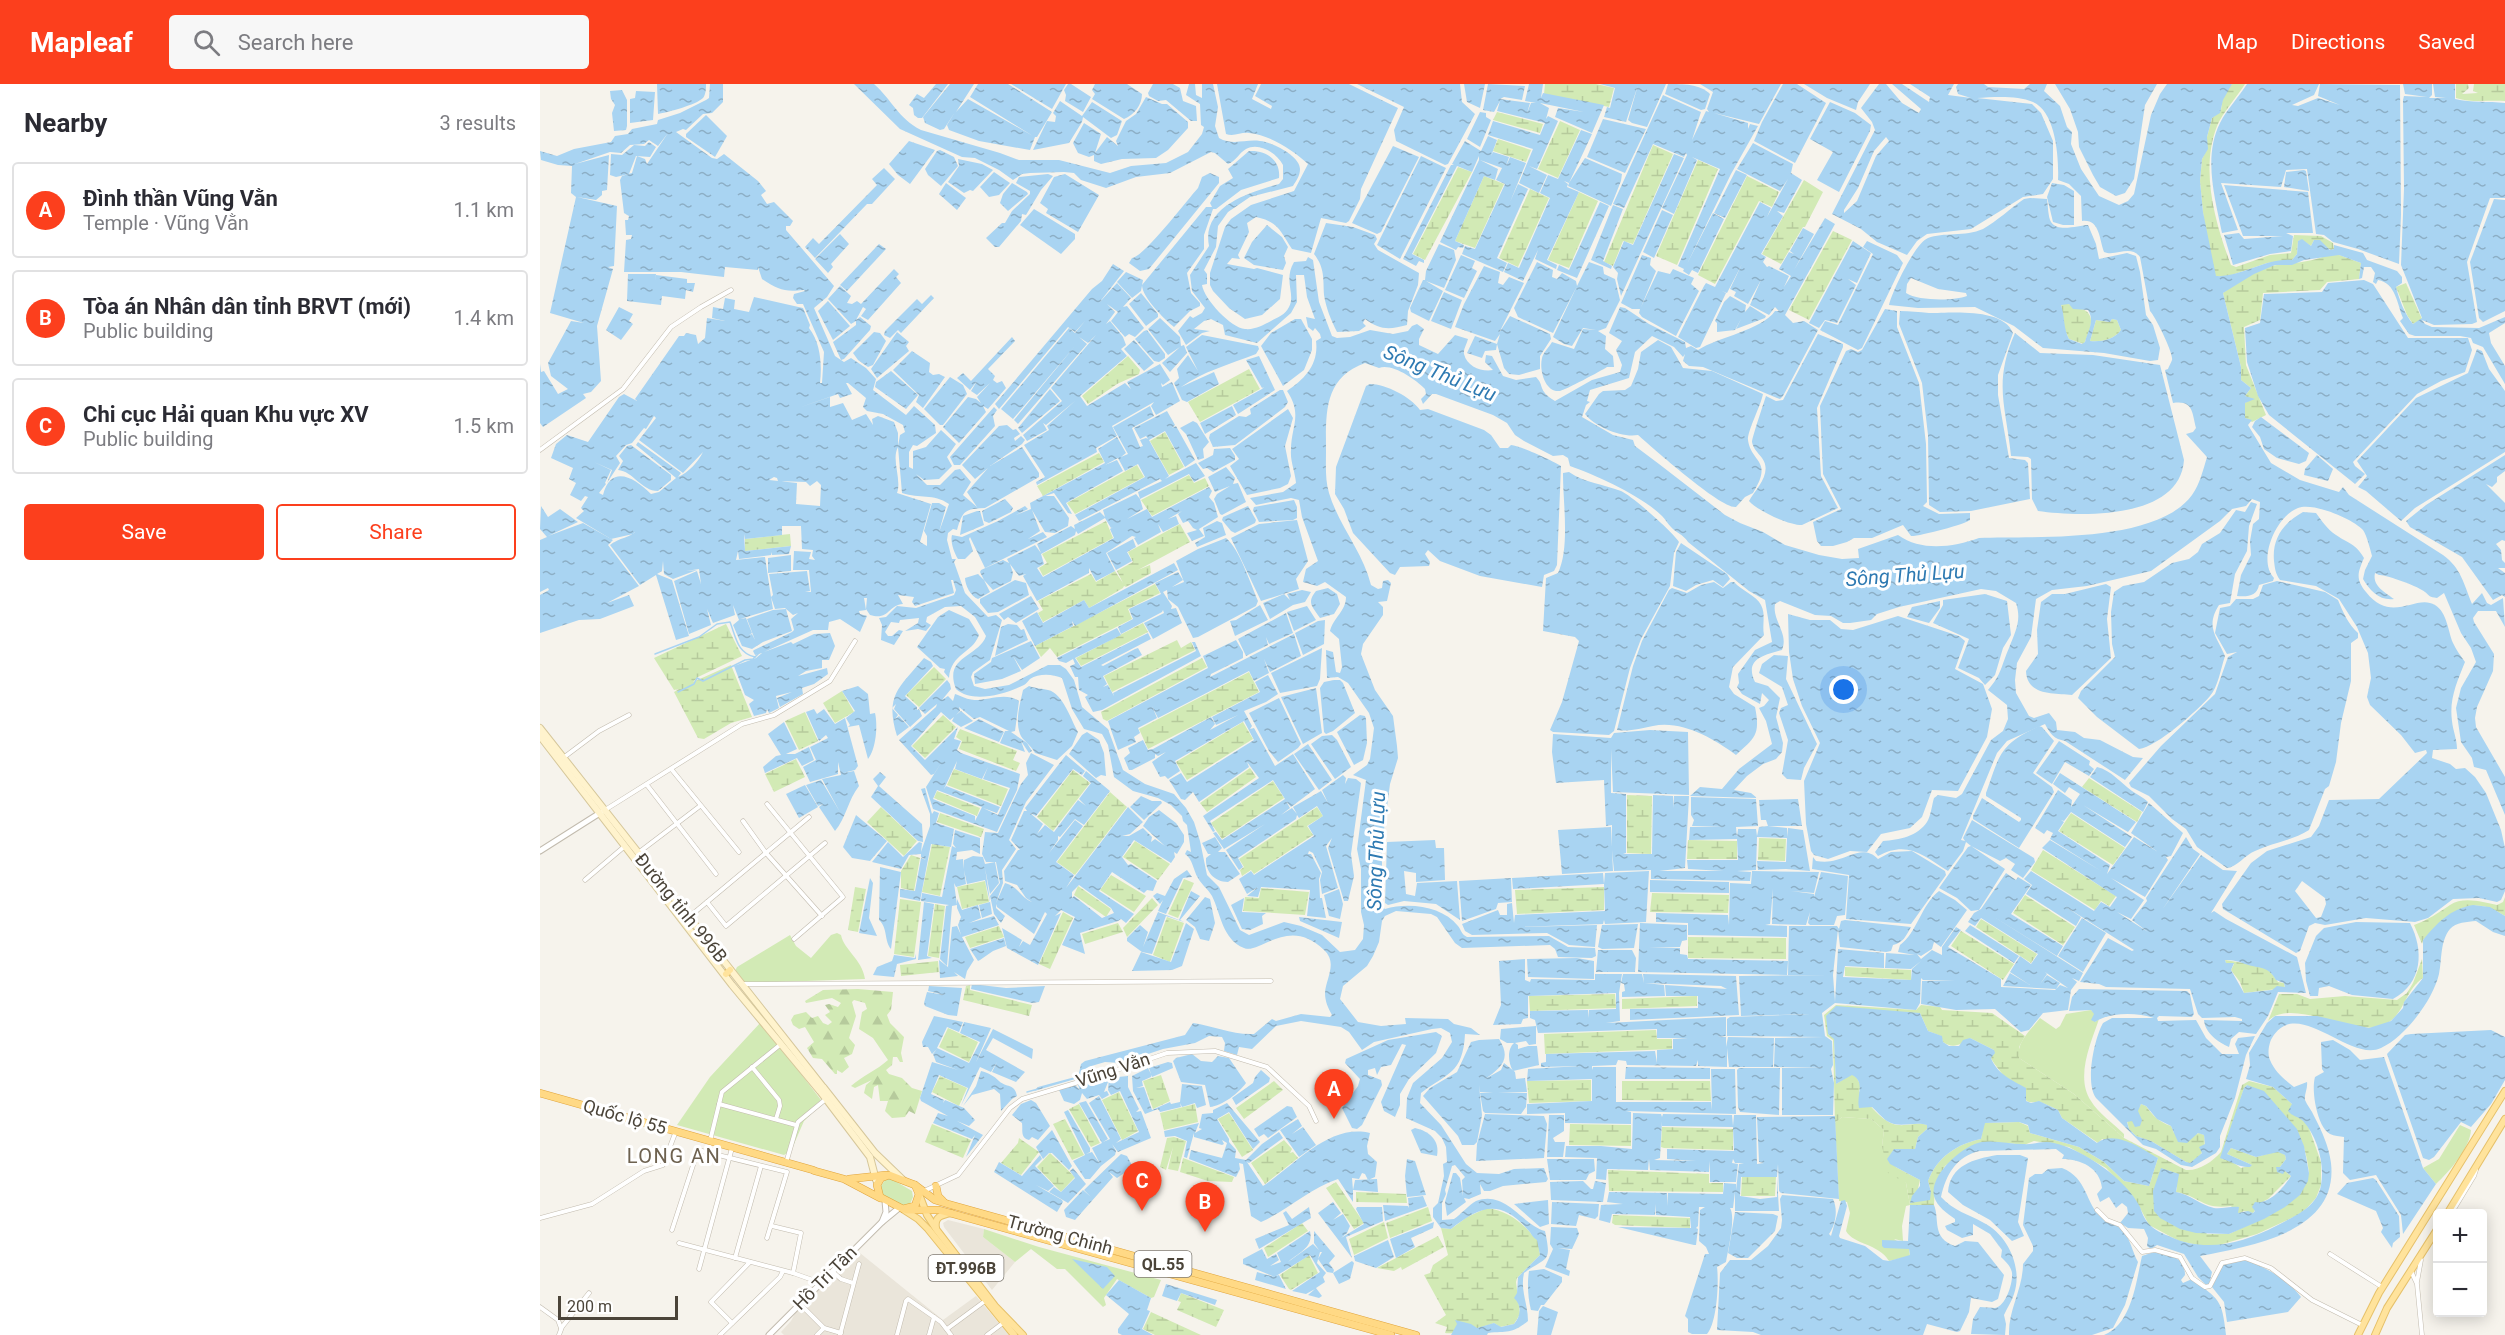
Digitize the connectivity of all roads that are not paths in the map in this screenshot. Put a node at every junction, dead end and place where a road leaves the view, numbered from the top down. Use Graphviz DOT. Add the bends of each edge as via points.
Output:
graph roads {
  1 [pos="731,290"];
  2 [pos="540,450"];
  3 [pos="855,641"];
  4 [pos="629,715"];
  5 [pos="540,728"];
  6 [pos="540,736"];
  7 [pos="563,758"];
  8 [pos="672,770"];
  9 [pos="646,785"];
  10 [pos="767,804"];
  11 [pos="700,806"];
  12 [pos="602,812"];
  13 [pos="809,817"];
  14 [pos="743,821"];
  15 [pos="676,822"];
  16 [pos="790,833"];
  17 [pos="825,843"];
  18 [pos="625,846"];
  19 [pos="540,851"];
  20 [pos="739,852"];
  21 [pos="766,853"];
  22 [pos="637,854"];
  23 [pos="810,856"];
  24 [pos="717,874"];
  25 [pos="786,876"];
  26 [pos="585,880"];
  27 [pos="706,902"];
  28 [pos="822,916"];
  29 [pos="689,917"];
  30 [pos="794,939"];
  31 [pos="728,972"];
  32 [pos="1271,981"];
  33 [pos="741,984"];
  34 [pos="782,1043"];
  35 [pos="752,1067"];
  36 [pos="822,1089"];
  37 [pos="2505,1091"];
  38 [pos="540,1093"];
  39 [pos="826,1099"];
  40 [pos="719,1104"];
  41 [pos="776,1119"];
  42 [pos="2505,1119"];
  43 [pos="1316,1121"];
  44 [pos="796,1125"];
  45 [pos="676,1131"];
  46 [pos="710,1141"];
  47 [pos="732,1148"];
  48 [pos="729,1158"];
  49 [pos="786,1163"];
  50 [pos="761,1166"];
  51 [pos="889,1175"];
  52 [pos="876,1176"];
  53 [pos="844,1179"];
  54 [pos="904,1180"];
  55 [pos="936,1186"];
  56 [pos="877,1187"];
  57 [pos="922,1192"];
  58 [pos="885,1201"];
  59 [pos="948,1204"];
  60 [pos="898,1208"];
  61 [pos="925,1209"];
  62 [pos="2452,1209"];
  63 [pos="907,1210"];
  64 [pos="2097,1210"];
  65 [pos="951,1213"];
  66 [pos="540,1218"];
  67 [pos="882,1222"];
  68 [pos="772,1226"];
  69 [pos="936,1229"];
  70 [pos="672,1230"];
  71 [pos="2433,1236"];
  72 [pos="767,1238"];
  73 [pos="2433,1242"];
  74 [pos="679,1243"];
  75 [pos="703,1249"];
  76 [pos="2330,1254"];
  77 [pos="735,1258"];
  78 [pos="750,1262"];
  79 [pos="859,1264"];
  80 [pos="699,1269"];
  81 [pos="2411,1270"];
  82 [pos="783,1271"];
  83 [pos="832,1272"];
  84 [pos="793,1273"];
  85 [pos="821,1283"];
  86 [pos="854,1283"];
  87 [pos="2417,1284"];
  88 [pos="2382,1287"];
  89 [pos="590,1293"];
  90 [pos="985,1301"];
  91 [pos="800,1304"];
  92 [pos="540,1307"];
  93 [pos="934,1317"];
  94 [pos="732,1323"];
  95 [pos="1003,1323"];
  96 [pos="2362,1324"];
  97 [pos="824,1328"];
  98 [pos="561,1329"];
  99 [pos="947,1329"];
  100 [pos="1389,1333"];
  101 [pos="773,1334"];
  102 [pos="841,1334"];
  103 [pos="559,1335"];
  104 [pos="720,1335"];
  105 [pos="817,1335"];
  106 [pos="897,1335"];
  107 [pos="929,1335"];
  108 [pos="951,1335"];
  109 [pos="987,1335"];
  110 [pos="1014,1335"];
  111 [pos="1023,1335"];
  112 [pos="1416,1335"];
  113 [pos="2358,1335"];
  114 [pos="2375,1335"];
  115 [pos="2422,1335"];
  1 -- 2 [label="street" via="671,327 623,389"];
  3 -- 8 [label="street" via="830,681 774,715 742,724"];
  4 -- 7 [label="street"];
  5 -- 7 [label="main road, Đường tỉnh 996B"];
  6 -- 12 [label="main road, Đường tỉnh 996B"];
  7 -- 12 [label="main road, Đường tỉnh 996B"];
  8 -- 9 [label="street"];
  8 -- 11 [label="street"];
  9 -- 12 [label="street"];
  9 -- 15 [label="street"];
  10 -- 16 [label="street"];
  11 -- 15 [label="street"];
  11 -- 20 [label="street"];
  12 -- 18 [label="main road, Đường tỉnh 996B"];
  12 -- 19 [label="street"];
  12 -- 22 [label="main road, Đường tỉnh 996B"];
  13 -- 16 [label="street"];
  14 -- 21 [label="street"];
  15 -- 22 [label="street"];
  15 -- 24 [label="street"];
  16 -- 21 [label="street"];
  16 -- 23 [label="street"];
  17 -- 23 [label="street"];
  18 -- 26 [label="street"];
  18 -- 31 [label="main road, Đường tỉnh 996B"];
  21 -- 25 [label="street"];
  21 -- 27 [label="street"];
  22 -- 29 [label="main road, Đường tỉnh 996B"];
  23 -- 25 [label="street"];
  23 -- 28 [label="street" via="843,897"];
  25 -- 27 [label="street" via="726,926"];
  25 -- 28 [label="street"];
  27 -- 29 [label="street"];
  28 -- 30 [label="street"];
  29 -- 31 [label="main road, Đường tỉnh 996B"];
  31 -- 33 [label="main road, Đường tỉnh 996B"];
  31 -- 34 [label="main road, Đường tỉnh 996B"];
  32 -- 33 [label="street"];
  33 -- 36 [label="main road, Đường tỉnh 996B"];
  34 -- 35 [label="street"];
  34 -- 36 [label="main road, Đường tỉnh 996B"];
  35 -- 40 [label="street" via="722,1092"];
  35 -- 41 [label="street" via="779,1100"];
  36 -- 39 [label="main road, Đường tỉnh 996B"];
  36 -- 54 [label="main road, Đường tỉnh 996B" via="875,1153"];
  37 -- 88 [label="main road"];
  38 -- 45 [label="highway, Quốc lộ 55"];
  39 -- 44 [label="street"];
  39 -- 52 [label="main road, Đường tỉnh 996B" via="867,1153"];
  40 -- 41 [label="street"];
  40 -- 46 [label="street"];
  41 -- 44 [label="street"];
  42 -- 62 [label="main road"];
  43 -- 55 [label="street, Vũng Vằn" via="1309,1106 1267,1067 1215,1051 1167,1053 1022,1099 1010,1108 958,1175"];
  44 -- 49 [label="street"];
  45 -- 46 [label="highway, Quốc lộ 55"];
  45 -- 66 [label="street" via="662,1166 644,1171 592,1204"];
  46 -- 47 [label="highway, Quốc lộ 55"];
  47 -- 48 [label="street"];
  47 -- 49 [label="highway, Quốc lộ 55"];
  48 -- 50 [label="street"];
  48 -- 70 [label="street" via="698,1150"];
  48 -- 75 [label="street"];
  49 -- 53 [label="highway, Quốc lộ 55"];
  50 -- 68 [label="street" via="787,1172"];
  50 -- 77 [label="street"];
  51 -- 52 [label="highway, Quốc lộ 55"];
  51 -- 54 [label="highway"];
  51 -- 56 [label="highway"];
  52 -- 53 [label="highway, Quốc lộ 55"];
  52 -- 56 [label="main road, Đường tỉnh 996B"];
  53 -- 58 [label="highway, Quốc lộ 55"];
  54 -- 57 [label="highway, Trường Chinh / QL.55"];
  55 -- 57 [label="street, Vũng Vằn"];
  55 -- 59 [label="highway" via="938,1197"];
  56 -- 58 [label="highway"];
  57 -- 59 [label="highway, Trường Chinh / QL.55"];
  57 -- 61 [label="main road, ĐT.996B"];
  57 -- 63 [label="highway" via="917,1203"];
  58 -- 60 [label="highway"];
  58 -- 67 [label="street"];
  59 -- 100 [label="highway, Trường Chinh / QL.55"];
  60 -- 63 [label="highway"];
  60 -- 67 [label="street, Hồ Tri Tân"];
  60 -- 90 [label="main road, ĐT.996B" via="928,1229"];
  61 -- 63 [label="highway, Trường Chinh / QL.55"];
  61 -- 65 [label="highway, Trường Chinh / QL.55"];
  61 -- 69 [label="main road, ĐT.996B"];
  64 -- 96 [label="street" via="2120,1225 2142,1252 2154,1250 2180,1257 2190,1275 2205,1287 2210,1286 2222,1263 2245,1258 2271,1268 2317,1304"];
  65 -- 69 [label="main road" via="937,1219"];
  65 -- 100 [label="highway, Trường Chinh / QL.55"];
  67 -- 83 [label="street, Hồ Tri Tân"];
  68 -- 72 [label="street"];
  68 -- 84 [label="street" via="801,1233"];
  69 -- 111 [label="main road, ĐT.996B" via="995,1306"];
  71 -- 81 [label="main road"];
  73 -- 87 [label="street" via="2419,1263"];
  74 -- 75 [label="street"];
  75 -- 77 [label="street"];
  75 -- 80 [label="street"];
  76 -- 88 [label="street"];
  77 -- 78 [label="street"];
  78 -- 82 [label="street"];
  78 -- 94 [label="street" via="711,1302"];
  79 -- 86 [label="street"];
  81 -- 87 [label="street"];
  81 -- 114 [label="main road"];
  82 -- 84 [label="street"];
  82 -- 94 [label="street"];
  83 -- 85 [label="street, Hồ Tri Tân"];
  83 -- 86 [label="street"];
  84 -- 85 [label="street"];
  85 -- 91 [label="street, Hồ Tri Tân"];
  86 -- 102 [label="street"];
  87 -- 115 [label="street"];
  88 -- 96 [label="main road"];
  89 -- 98 [label="street"];
  90 -- 95 [label="main road, ĐT.996B"];
  90 -- 99 [label="street"];
  91 -- 97 [label="street"];
  91 -- 101 [label="street, Hồ Tri Tân"];
  92 -- 98 [label="street" via="558,1320"];
  93 -- 99 [label="street"];
  93 -- 106 [label="street" via="908,1299"];
  93 -- 107 [label="street"];
  94 -- 104 [label="street"];
  95 -- 109 [label="street"];
  95 -- 110 [label="main road, ĐT.996B"];
  96 -- 113 [label="main road"];
  97 -- 102 [label="street"];
  97 -- 105 [label="street"];
  98 -- 103 [label="street"];
  99 -- 108 [label="street"];
  100 -- 112 [label="highway, Trường Chinh / QL.55"];
}
